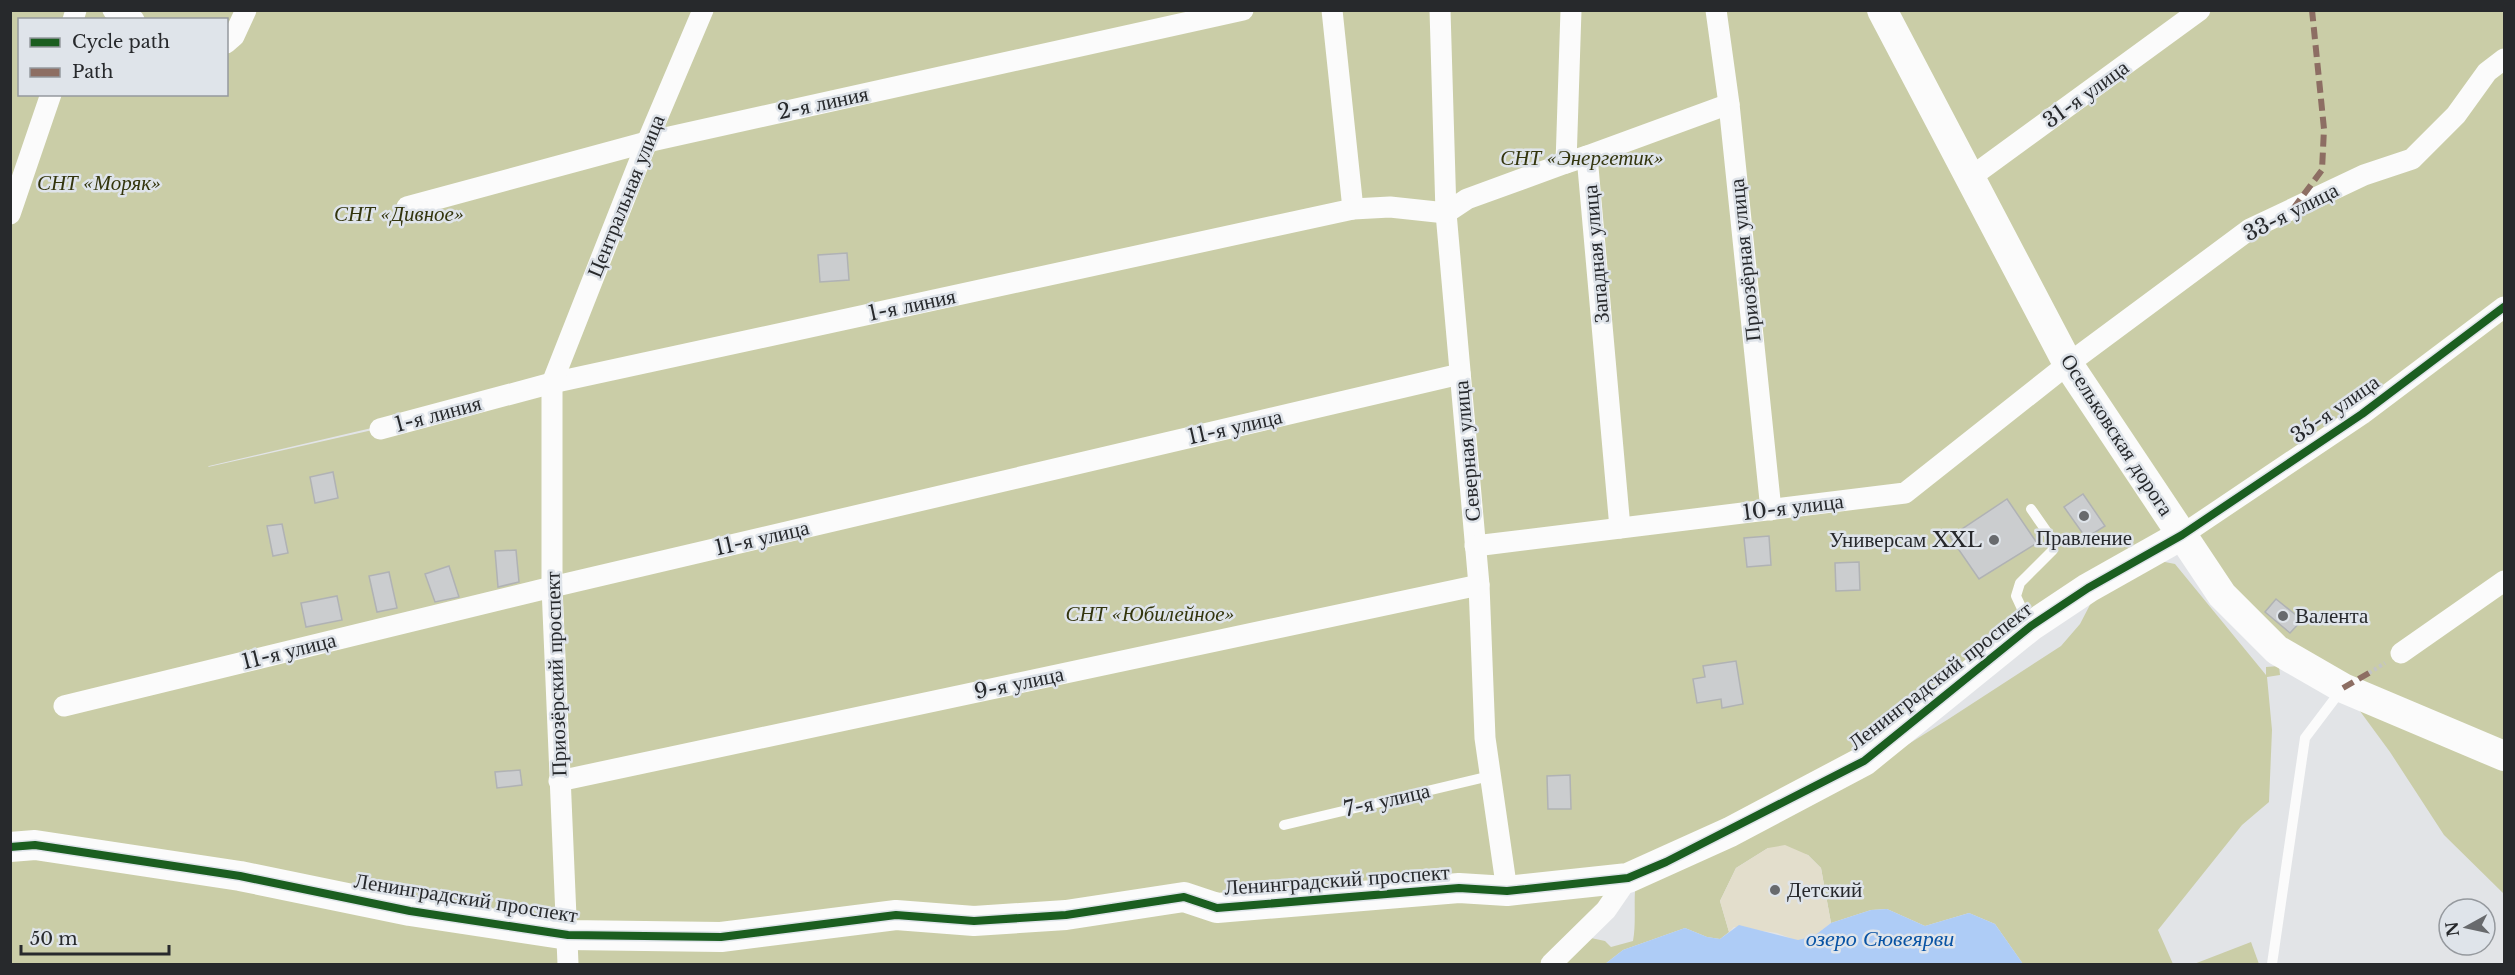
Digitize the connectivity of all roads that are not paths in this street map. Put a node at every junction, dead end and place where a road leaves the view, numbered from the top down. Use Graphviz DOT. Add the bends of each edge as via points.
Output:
graph roads {
  1 [pos="113,10"];
  2 [pos="246,10"];
  3 [pos="703,10"];
  4 [pos="1243,10"];
  5 [pos="1332,10"];
  6 [pos="1440,10"];
  7 [pos="1571,10"];
  8 [pos="1716,10"];
  9 [pos="1882,10"];
  10 [pos="2200,10"];
  11 [pos="130,18"];
  12 [pos="228,41"];
  13 [pos="2505,59"];
  14 [pos="50,96"];
  15 [pos="1729,104"];
  16 [pos="647,142"];
  17 [pos="1587,156"];
  18 [pos="1566,163"];
  19 [pos="1971,177"];
  20 [pos="407,207"];
  21 [pos="1353,209"];
  22 [pos="1446,213"];
  23 [pos="10,214"];
  24 [pos="2505,307"];
  25 [pos="2068,364"];
  26 [pos="1460,374"];
  27 [pos="552,383"];
  28 [pos="380,429"];
  29 [pos="2031,509"];
  30 [pos="1771,510"];
  31 [pos="1620,528"];
  32 [pos="2182,535"];
  33 [pos="1475,546"];
  34 [pos="2505,581"];
  35 [pos="1479,585"];
  36 [pos="552,587"];
  37 [pos="2031,626"];
  38 [pos="2401,653"];
  39 [pos="2343,688"];
  40 [pos="64,706"];
  41 [pos="2505,756"];
  42 [pos="1490,776"];
  43 [pos="559,781"];
  44 [pos="1284,825"];
  45 [pos="10,847"];
  46 [pos="1628,878"];
  47 [pos="1507,891"];
  48 [pos="568,950"];
  49 [pos="1551,964"];
  50 [pos="2272,964"];
  1 -- 11 [label="street"];
  2 -- 12 [label="street"];
  3 -- 16 [label="street, Центральная улица"];
  4 -- 16 [label="street, 2-я линия"];
  5 -- 21 [label="street"];
  6 -- 22 [label="street, Северная улица"];
  7 -- 18 [label="street, Западная улица"];
  8 -- 15 [label="street, Приозёрная улица"];
  9 -- 19 [label="street, Осельковская дорога"];
  10 -- 19 [label="street, 31-я улица"];
  13 -- 25 [label="street, 33-я улица" via="2487,72 2456,115 2412,159 2364,175 2250,229"];
  14 -- 23 [label="street"];
  15 -- 17 [label="street"];
  15 -- 30 [label="street, Приозёрная улица"];
  16 -- 20 [label="street, 2-я линия"];
  16 -- 27 [label="street, Центральная улица"];
  17 -- 18 [label="street, Западная улица"];
  17 -- 31 [label="street, Западная улица"];
  18 -- 22 [label="street" via="1467,199"];
  19 -- 25 [label="street, Осельковская дорога"];
  21 -- 22 [label="street, 1-я линия" via="1390,207"];
  21 -- 27 [label="street, 1-я линия"];
  22 -- 26 [label="street, Северная улица"];
  24 -- 32 [label="street, 35-я улица" via="2362,414"];
  25 -- 30 [label="street, 10-я улица" via="1905,493"];
  25 -- 32 [label="street, Осельковская дорога"];
  26 -- 33 [label="street, Северная улица"];
  26 -- 36 [label="street, 11-я улица"];
  27 -- 28 [label="street, 1-я линия"];
  27 -- 36 [label="street, Приозёрский проспект"];
  29 -- 37 [label="lane" via="2052,539 2053,550 2020,583 2016,597"];
  30 -- 31 [label="street, 10-я улица"];
  31 -- 33 [label="street, 10-я улица"];
  32 -- 37 [label="street, Ленинградский проспект" via="2088,588"];
  32 -- 39 [label="street, Осельковская дорога" via="2222,595 2277,650"];
  33 -- 35 [label="street, Северная улица"];
  34 -- 38 [label="street"];
  35 -- 42 [label="street, Северная улица"];
  35 -- 43 [label="street, 9-я улица"];
  36 -- 40 [label="street, 11-я улица"];
  36 -- 43 [label="street, Приозёрский проспект"];
  37 -- 46 [label="street, Ленинградский проспект" via="1864,761 1730,832"];
  39 -- 41 [label="street, Осельковская дорога"];
  39 -- 50 [label="lane" via="2305,738"];
  42 -- 44 [label="lane, 7-я улица"];
  42 -- 47 [label="street, Северная улица"];
  43 -- 48 [label="street, Приозёрский проспект"];
  45 -- 48 [label="street, Ленинградский проспект" via="46,847 240,876 411,911"];
  46 -- 47 [label="street, Ленинградский проспект"];
  46 -- 49 [label="street" via="1606,910"];
  47 -- 48 [label="street, Ленинградский проспект" via="1459,888 1217,908 1184,897 1066,915 974,921 896,915 721,937"];
}
